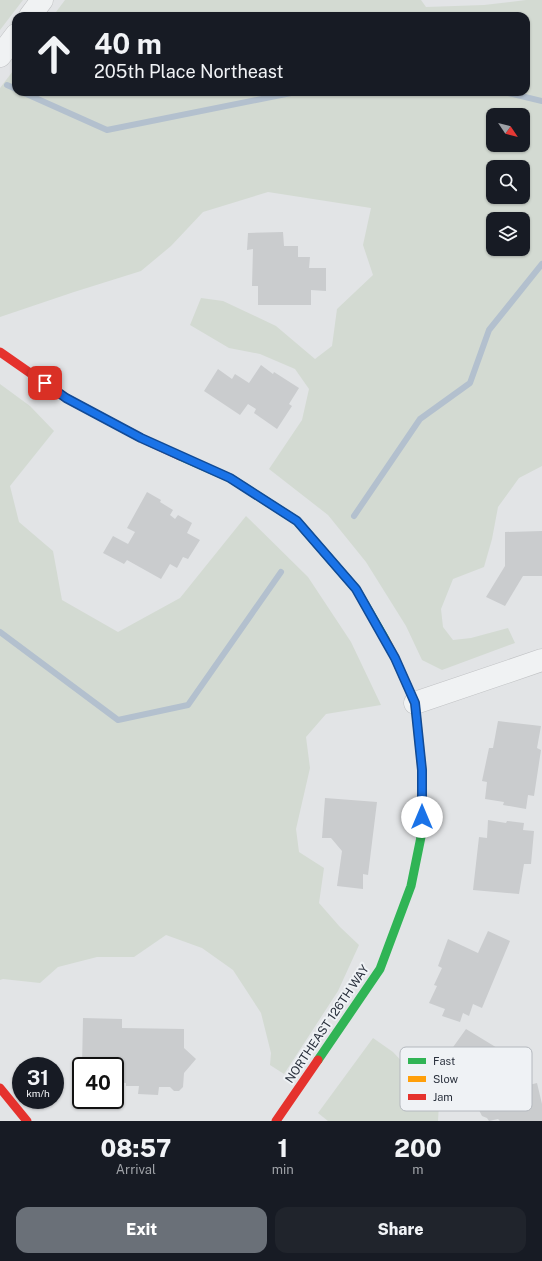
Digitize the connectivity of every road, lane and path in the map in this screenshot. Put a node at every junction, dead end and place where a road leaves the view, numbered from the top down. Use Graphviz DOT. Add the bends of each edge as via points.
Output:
graph roads {
  1 [pos="42,0"];
  2 [pos="33,12"];
  3 [pos="12,40"];
  4 [pos="0,56"];
  5 [pos="0,352"];
  6 [pos="542,660"];
  7 [pos="415,703"];
  8 [pos="0,1088"];
  9 [pos="27,1121"];
  10 [pos="276,1121"];
  1 -- 2 [label="street"];
  3 -- 4 [label="street"];
  5 -- 7 [label="street, NORTHEAST 126TH WAY" via="66,398 141,438 230,478 297,521 356,589 395,658"];
  6 -- 7 [label="street"];
  7 -- 10 [label="street, NORTHEAST 126TH WAY" via="422,770 422,832 411,886 380,969"];
  8 -- 9 [label="street"];
}
